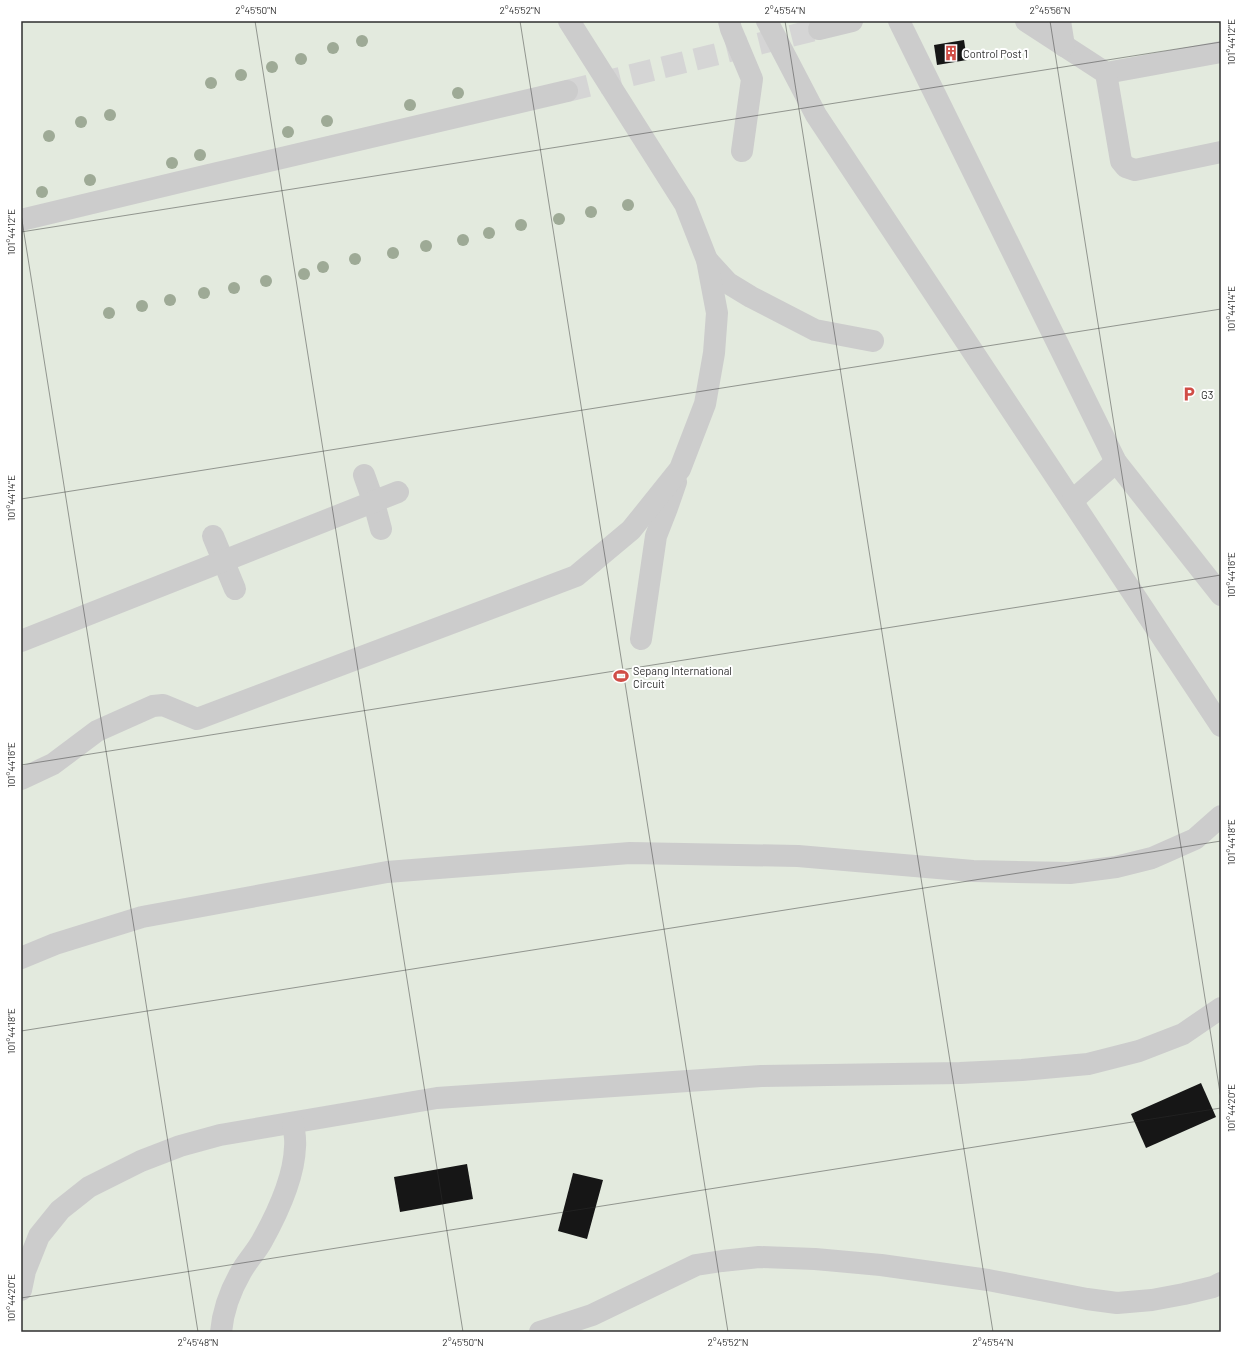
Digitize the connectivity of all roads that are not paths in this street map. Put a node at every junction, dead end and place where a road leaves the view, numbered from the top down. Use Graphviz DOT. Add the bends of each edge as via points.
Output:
graph roads {
  1 [pos="569,21"];
  2 [pos="729,21"];
  3 [pos="767,21"];
  4 [pos="852,21"];
  5 [pos="899,21"];
  6 [pos="1026,21"];
  7 [pos="1060,21"];
  8 [pos="819,29"];
  9 [pos="1064,46"];
  10 [pos="1221,52"];
  11 [pos="1106,73"];
  12 [pos="567,91"];
  13 [pos="742,151"];
  14 [pos="1221,152"];
  15 [pos="21,220"];
  16 [pos="707,260"];
  17 [pos="933,292"];
  18 [pos="873,341"];
  19 [pos="997,416"];
  20 [pos="1116,462"];
  21 [pos="680,469"];
  22 [pos="364,475"];
  23 [pos="398,492"];
  24 [pos="1072,501"];
  25 [pos="374,503"];
  26 [pos="381,529"];
  27 [pos="213,536"];
  28 [pos="223,561"];
  29 [pos="235,589"];
  30 [pos="1221,596"];
  31 [pos="641,639"];
  32 [pos="21,641"];
  33 [pos="1221,726"];
  34 [pos="21,779"];
  35 [pos="1221,816"];
  36 [pos="21,958"];
  37 [pos="1221,1008"];
  38 [pos="293,1123"];
  39 [pos="1221,1283"];
  40 [pos="21,1290"];
  41 [pos="221,1332"];
  42 [pos="540,1332"];
  1 -- 16 [label="lane" via="685,204"];
  2 -- 13 [label="lane" via="752,79"];
  3 -- 17 [label="lane" via="816,114"];
  4 -- 8 [label="lane"];
  5 -- 20 [label="lane"];
  6 -- 9 [label="lane"];
  7 -- 9 [label="lane"];
  9 -- 11 [label="lane"];
  10 -- 11 [label="lane"];
  11 -- 14 [label="lane" via="1121,161 1126,167 1135,170"];
  12 -- 15 [label="lane"];
  16 -- 18 [label="lane" via="728,283 815,330"];
  16 -- 21 [label="lane" via="717,313 714,353 705,404"];
  17 -- 19 [label="lane"];
  17 -- 24 [label="lane"];
  20 -- 24 [label="lane"];
  20 -- 30 [label="lane"];
  21 -- 31 [label="lane" via="656,536"];
  21 -- 34 [label="lane" via="631,530 576,576 197,719 163,705 153,706 97,731 53,764"];
  22 -- 25 [label="lane"];
  23 -- 25 [label="lane"];
  24 -- 33 [label="lane"];
  25 -- 26 [label="lane"];
  25 -- 28 [label="lane"];
  27 -- 28 [label="lane"];
  28 -- 29 [label="lane"];
  28 -- 32 [label="lane"];
  35 -- 36 [label="lane" via="1195,839 1152,858 1116,867 1070,873 973,871 798,856 630,853 387,872 142,917 55,944"];
  37 -- 38 [label="lane" via="1183,1034 1139,1051 1088,1064 960,1073 761,1076 437,1098"];
  38 -- 40 [label="lane" via="220,1135 180,1146 141,1161 89,1187 60,1210 39,1236 25,1271"];
  38 -- 41 [label="lane" via="295,1146 292,1168 281,1204 228,1298"];
  39 -- 42 [label="lane" via="1184,1294 1117,1303 988,1280 881,1265 759,1257 696,1265 592,1315"];
}
